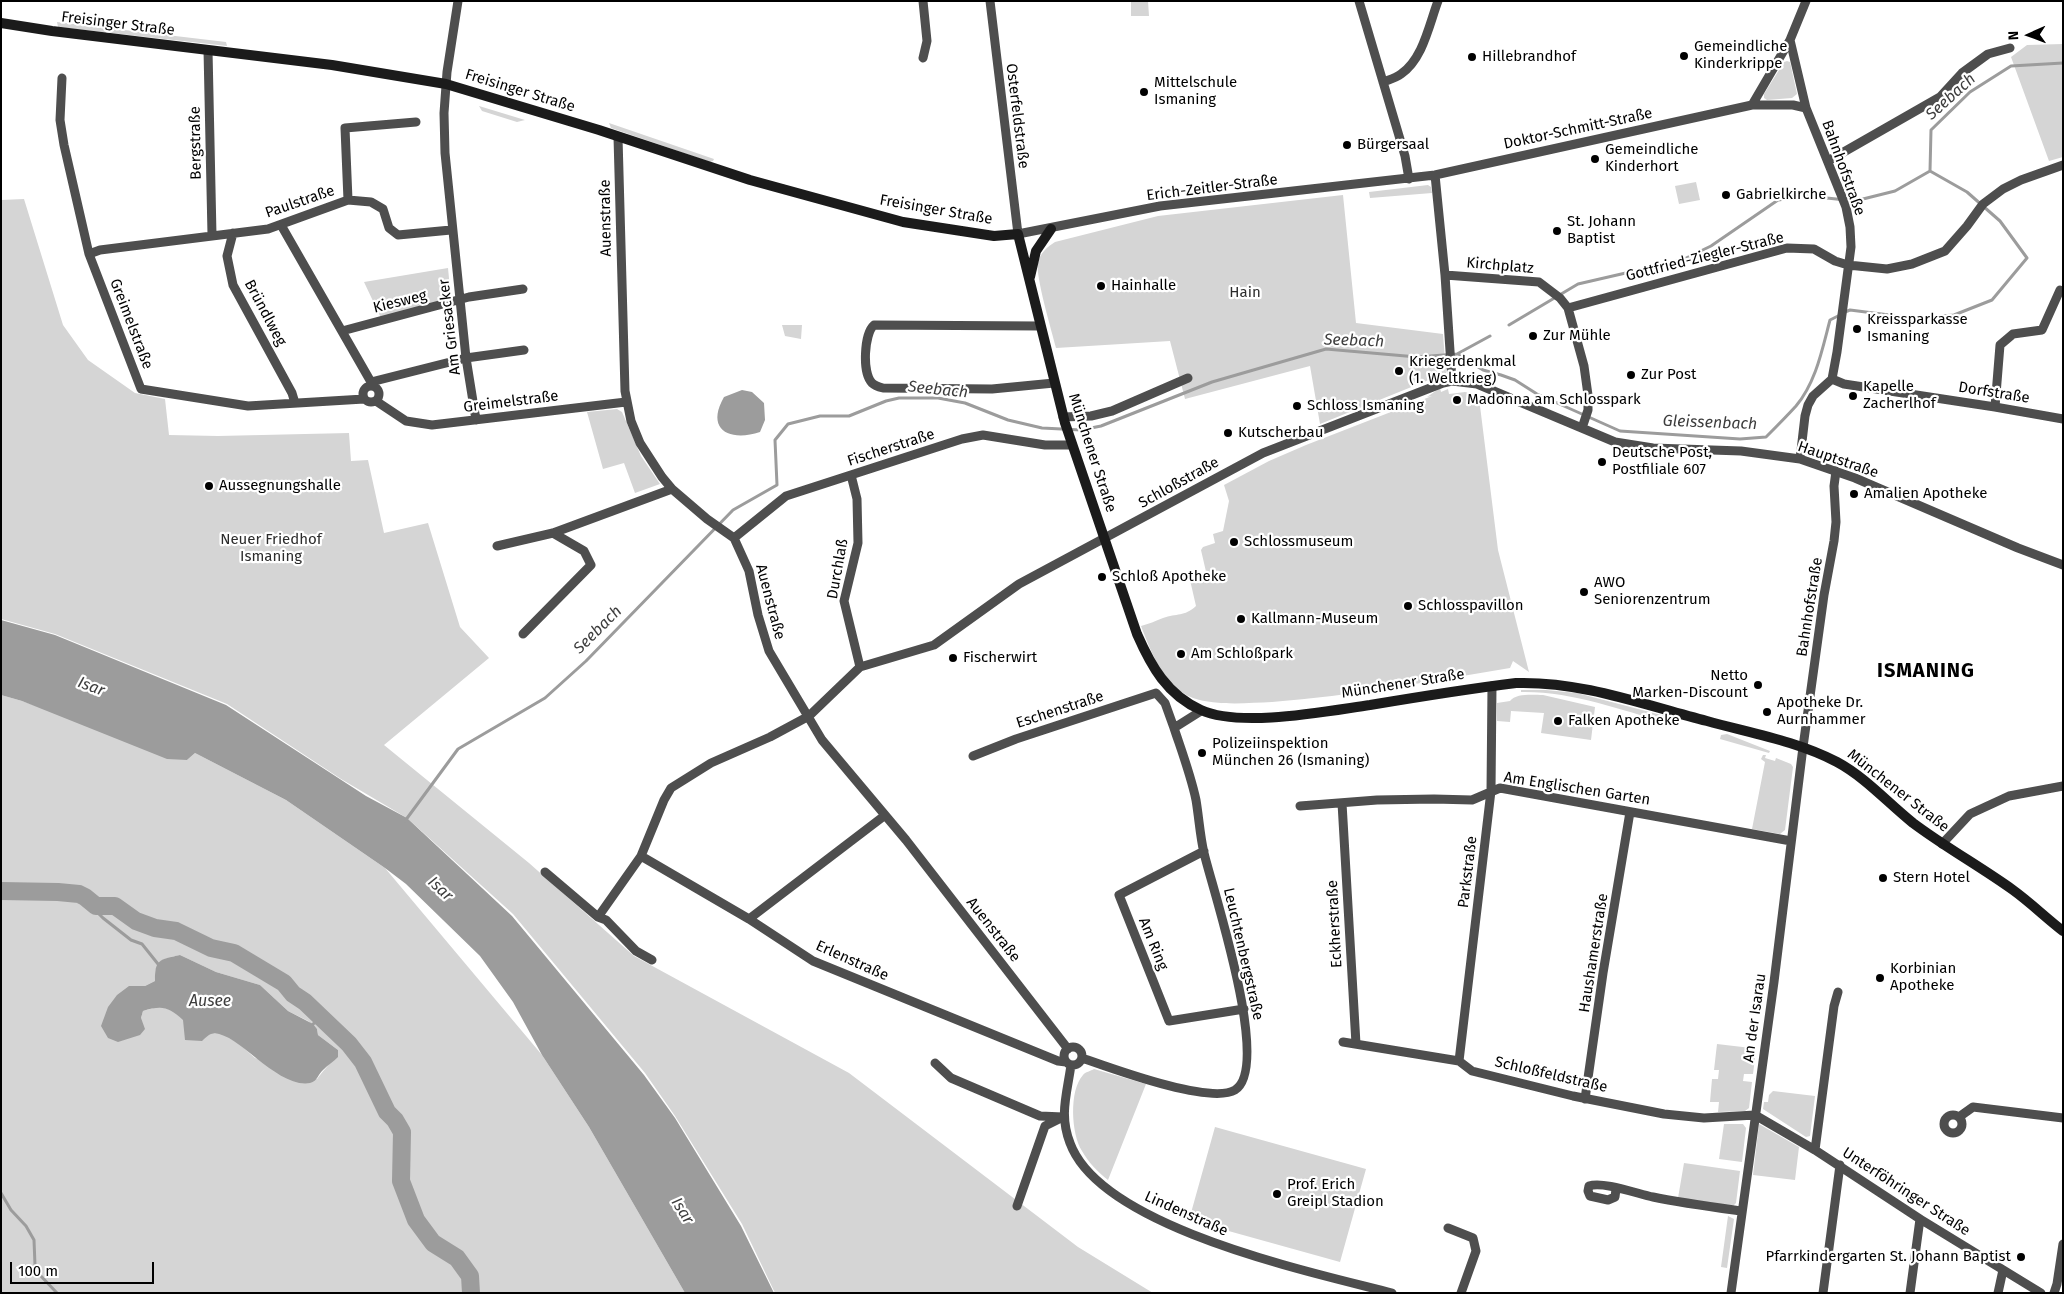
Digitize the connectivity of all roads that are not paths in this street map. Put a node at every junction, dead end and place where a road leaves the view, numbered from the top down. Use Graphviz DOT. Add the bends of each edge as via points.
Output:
graph roads {
  1 [pos="458,1"];
  2 [pos="923,1"];
  3 [pos="990,1"];
  4 [pos="1358,1"];
  5 [pos="1438,1"];
  6 [pos="1806,1"];
  7 [pos="1,23"];
  8 [pos="1790,40"];
  9 [pos="2010,48"];
  10 [pos="208,50"];
  11 [pos="923,58"];
  12 [pos="62,78"];
  13 [pos="1383,82"];
  14 [pos="446,84"];
  15 [pos="1752,105"];
  16 [pos="1806,108"];
  17 [pos="416,122"];
  18 [pos="618,137"];
  19 [pos="1828,161"];
  20 [pos="2063,165"];
  21 [pos="1435,174"];
  22 [pos="1410,179"];
  23 [pos="348,200"];
  24 [pos="281,225"];
  25 [pos="1051,228"];
  26 [pos="451,230"];
  27 [pos="233,233"];
  28 [pos="1018,234"];
  29 [pos="212,235"];
  30 [pos="89,254"];
  31 [pos="1848,265"];
  32 [pos="1445,275"];
  33 [pos="1029,280"];
  34 [pos="523,289"];
  35 [pos="2060,290"];
  36 [pos="461,300"];
  37 [pos="1568,308"];
  38 [pos="1040,326"];
  39 [pos="342,331"];
  40 [pos="524,350"];
  41 [pos="466,358"];
  42 [pos="1188,378"];
  43 [pos="1832,379"];
  44 [pos="1452,381"];
  45 [pos="1054,383"];
  46 [pos="371,384"];
  47 [pos="364,399"];
  48 [pos="376,401"];
  49 [pos="626,402"];
  50 [pos="295,404"];
  51 [pos="1995,406"];
  52 [pos="2063,419"];
  53 [pos="476,420"];
  54 [pos="1064,420"];
  55 [pos="1585,422"];
  56 [pos="1070,441"];
  57 [pos="1800,459"];
  58 [pos="1836,471"];
  59 [pos="850,475"];
  60 [pos="672,489"];
  61 [pos="553,533"];
  62 [pos="734,538"];
  63 [pos="1106,538"];
  64 [pos="497,546"];
  65 [pos="2063,565"];
  66 [pos="523,634"];
  67 [pos="860,667"];
  68 [pos="1160,678"];
  69 [pos="1492,686"];
  70 [pos="1156,693"];
  71 [pos="1201,711"];
  72 [pos="809,716"];
  73 [pos="1174,728"];
  74 [pos="1803,747"];
  75 [pos="974,756"];
  76 [pos="2063,786"];
  77 [pos="1491,791"];
  78 [pos="1342,803"];
  79 [pos="1300,806"];
  80 [pos="1630,812"];
  81 [pos="884,816"];
  82 [pos="1791,841"];
  83 [pos="1942,844"];
  84 [pos="1204,851"];
  85 [pos="642,856"];
  86 [pos="545,872"];
  87 [pos="598,917"];
  88 [pos="749,919"];
  89 [pos="2063,931"];
  90 [pos="652,960"];
  91 [pos="1838,992"];
  92 [pos="1244,1009"];
  93 [pos="1343,1042"];
  94 [pos="1356,1044"];
  95 [pos="1068,1049"];
  96 [pos="1082,1058"];
  97 [pos="1459,1061"];
  98 [pos="935,1063"];
  99 [pos="1069,1064"];
  100 [pos="1585,1099"];
  101 [pos="1756,1115"];
  102 [pos="1063,1117"];
  103 [pos="1959,1117"];
  104 [pos="2063,1118"];
  105 [pos="1816,1150"];
  106 [pos="1840,1166"];
  107 [pos="1616,1189"];
  108 [pos="1018,1206"];
  109 [pos="1741,1211"];
  110 [pos="1920,1219"];
  111 [pos="1448,1228"];
  112 [pos="2063,1244"];
  113 [pos="2003,1270"];
  114 [pos="1392,1293"];
  115 [pos="1461,1293"];
  116 [pos="1731,1293"];
  117 [pos="1823,1293"];
  118 [pos="1910,1293"];
  119 [pos="1998,1293"];
  120 [pos="2041,1293"];
  121 [pos="2054,1293"];
  1 -- 14 [label="street, Am Griesacker"];
  2 -- 11 [label="street" via="927,41"];
  3 -- 28 [label="street, Osterfeldstraße"];
  4 -- 13 [label="street"];
  5 -- 13 [label="street" via="1420,49 1409,66 1400,75"];
  6 -- 8 [label="street"];
  7 -- 10 [label="main road, Freisinger Straße"];
  8 -- 15 [label="street"];
  8 -- 16 [label="street, Bahnhofstraße"];
  9 -- 19 [label="street" via="1988,54 1962,73 1940,97"];
  10 -- 14 [label="main road, Freisinger Straße" via="332,65"];
  10 -- 29 [label="street, Bergstraße"];
  12 -- 30 [label="street, Greimelstraße" via="60,120"];
  13 -- 22 [label="street"];
  14 -- 18 [label="main road, Freisinger Straße"];
  14 -- 26 [label="street, Am Griesacker" via="445,154"];
  15 -- 16 [label="street, Doktor-Schmitt-Straße"];
  15 -- 21 [label="street, Doktor-Schmitt-Straße"];
  16 -- 19 [label="street, Bahnhofstraße"];
  17 -- 23 [label="street, Paulstraße" via="345,128"];
  18 -- 28 [label="main road, Freisinger Straße" via="750,180 903,222 994,236"];
  18 -- 49 [label="street, Auenstraße"];
  19 -- 31 [label="street, Bahnhofstraße" via="1850,227"];
  20 -- 31 [label="street, Gottfried-Ziegler-Straße" via="2003,189 1982,206 1945,251 1912,264 1887,269"];
  21 -- 22 [label="street, Doktor-Schmitt-Straße"];
  21 -- 32 [label="street, Kirchplatz"];
  22 -- 25 [label="street, Erich-Zeitler-Straße" via="1160,206"];
  23 -- 24 [label="street, Paulstraße"];
  23 -- 26 [label="street" via="371,202 383,209 389,228 398,235"];
  24 -- 27 [label="street, Paulstraße"];
  24 -- 39 [label="street"];
  25 -- 28 [label="street, Erich-Zeitler-Straße"];
  25 -- 33 [label="main road" via="1036,251"];
  26 -- 36 [label="street, Am Griesacker"];
  27 -- 29 [label="street, Paulstraße"];
  27 -- 50 [label="street, Bründlweg" via="227,256 234,285"];
  28 -- 33 [label="main road, Münchener Straße"];
  29 -- 30 [label="street, Paulstraße"];
  30 -- 50 [label="street, Greimelstraße" via="141,389 248,406"];
  31 -- 37 [label="street, Gottfried-Ziegler-Straße" via="1814,249 1787,248"];
  31 -- 43 [label="street, Bahnhofstraße"];
  32 -- 37 [label="street, Kirchplatz" via="1539,282"];
  32 -- 44 [label="street, Kirchplatz"];
  33 -- 38 [label="main road, Münchener Straße"];
  34 -- 36 [label="street, Kiesweg"];
  35 -- 51 [label="street" via="2042,330 2013,334 2000,345"];
  36 -- 39 [label="street, Kiesweg"];
  36 -- 41 [label="street, Am Griesacker"];
  37 -- 55 [label="street, Kirchplatz" via="1584,366 1588,395"];
  38 -- 45 [label="main road, Münchener Straße"];
  38 -- 45 [label="street" via="874,325 867,339 867,376 872,384 883,388 992,389"];
  39 -- 46 [label="street"];
  40 -- 41 [label="street"];
  41 -- 46 [label="street"];
  41 -- 53 [label="street, Am Griesacker"];
  42 -- 54 [label="street" via="1112,411"];
  43 -- 51 [label="street, Dorfstraße" via="1844,384"];
  43 -- 57 [label="street" via="1808,405"];
  44 -- 55 [label="street, Hauptstraße" via="1477,384"];
  44 -- 63 [label="street, Schloßstraße" via="1263,453"];
  45 -- 54 [label="main road, Münchener Straße"];
  46 -- 47 [label="street" via="364,390"];
  46 -- 48 [label="street" via="378,391"];
  47 -- 48 [label="street" via="372,403"];
  47 -- 50 [label="street, Greimelstraße"];
  48 -- 53 [label="street, Greimelstraße" via="406,421 418,424"];
  49 -- 53 [label="street, Greimelstraße"];
  49 -- 60 [label="street, Auenstraße" via="640,443"];
  51 -- 52 [label="street, Dorfstraße"];
  54 -- 56 [label="main road, Münchener Straße"];
  55 -- 57 [label="street, Hauptstraße" via="1615,442 1653,448 1741,451"];
  56 -- 59 [label="street, Fischerstraße" via="1045,445 983,435"];
  56 -- 63 [label="main road, Münchener Straße"];
  57 -- 58 [label="street, Hauptstraße"];
  58 -- 65 [label="street, Hauptstraße"];
  58 -- 74 [label="street, Bahnhofstraße" via="1834,541"];
  59 -- 62 [label="street, Fischerstraße" via="786,496"];
  59 -- 67 [label="street, Durchlaß" via="857,499 858,543 844,601"];
  60 -- 61 [label="street"];
  60 -- 62 [label="street, Auenstraße"];
  61 -- 64 [label="street"];
  61 -- 66 [label="street" via="584,551 591,565"];
  62 -- 72 [label="street, Auenstraße" via="749,571 769,651"];
  63 -- 67 [label="street, Schloßstraße" via="1019,584 934,645"];
  63 -- 68 [label="main road, Münchener Straße" via="1137,634"];
  67 -- 72 [label="street, Schloßstraße"];
  68 -- 70 [label="street"];
  68 -- 71 [label="main road, Münchener Straße"];
  69 -- 71 [label="main road, Münchener Straße" via="1302,715 1230,717"];
  69 -- 74 [label="main road, Münchener Straße" via="1536,682 1568,685"];
  69 -- 77 [label="street, Parkstraße"];
  70 -- 73 [label="street" via="1165,702"];
  70 -- 75 [label="street, Eschenstraße"];
  71 -- 73 [label="street"];
  72 -- 81 [label="street, Auenstraße" via="822,740"];
  72 -- 85 [label="street, Schloßstraße" via="711,763 671,788"];
  73 -- 84 [label="street, Leuchtenbergstraße" via="1196,801"];
  74 -- 82 [label="street, An der Isarau"];
  74 -- 83 [label="main road, Münchener Straße" via="1845,767"];
  76 -- 83 [label="street" via="2009,796 1970,814"];
  77 -- 78 [label="street, Am Englischen Garten" via="1472,800"];
  77 -- 80 [label="street, Am Englischen Garten" via="1500,788"];
  77 -- 97 [label="street, Parkstraße"];
  78 -- 79 [label="street, Am Englischen Garten"];
  78 -- 94 [label="street, Eckherstraße"];
  80 -- 82 [label="street, Am Englischen Garten"];
  80 -- 100 [label="street, Haushamerstraße"];
  81 -- 88 [label="street"];
  81 -- 95 [label="street, Auenstraße"];
  82 -- 101 [label="street, An der Isarau"];
  83 -- 89 [label="main road, Münchener Straße" via="2014,891"];
  84 -- 92 [label="street, Leuchtenbergstraße"];
  84 -- 92 [label="street, Am Ring" via="1119,895 1169,1021"];
  85 -- 87 [label="street, Schloßstraße"];
  85 -- 88 [label="street, Erlenstraße"];
  86 -- 87 [label="street"];
  87 -- 90 [label="street" via="606,920 636,951"];
  88 -- 99 [label="street, Erlenstraße" via="813,960"];
  91 -- 105 [label="street"];
  92 -- 96 [label="street, Leuchtenbergstraße" via="1247,1067 1237,1089 1227,1094 1158,1083"];
  93 -- 94 [label="street, Schloßfeldstraße"];
  94 -- 97 [label="street, Schloßfeldstraße"];
  95 -- 96 [label="street" via="1074,1047 1079,1050"];
  95 -- 99 [label="street" via="1064,1057"];
  96 -- 99 [label="street" via="1079,1063"];
  97 -- 100 [label="street, Schloßfeldstraße" via="1472,1071"];
  98 -- 102 [label="street" via="951,1078 1040,1116"];
  99 -- 102 [label="street, Lindenstraße"];
  100 -- 101 [label="street, Schloßfeldstraße" via="1704,1118"];
  101 -- 105 [label="street, Unterföhringer Straße"];
  101 -- 109 [label="street, An der Isarau"];
  102 -- 108 [label="street" via="1045,1126"];
  102 -- 114 [label="street, Lindenstraße" via="1070,1144 1095,1178 1158,1220 1229,1249"];
  103 -- 104 [label="street" via="1972,1107"];
  105 -- 106 [label="street, Unterföhringer Straße"];
  106 -- 110 [label="street, Unterföhringer Straße"];
  106 -- 117 [label="street"];
  107 -- 109 [label="street"];
  109 -- 116 [label="street, An der Isarau"];
  110 -- 113 [label="street, Unterföhringer Straße"];
  110 -- 118 [label="street"];
  111 -- 115 [label="street" via="1473,1238 1476,1251"];
  112 -- 121 [label="street"];
  113 -- 119 [label="street"];
  113 -- 120 [label="street, Unterföhringer Straße"];
}
